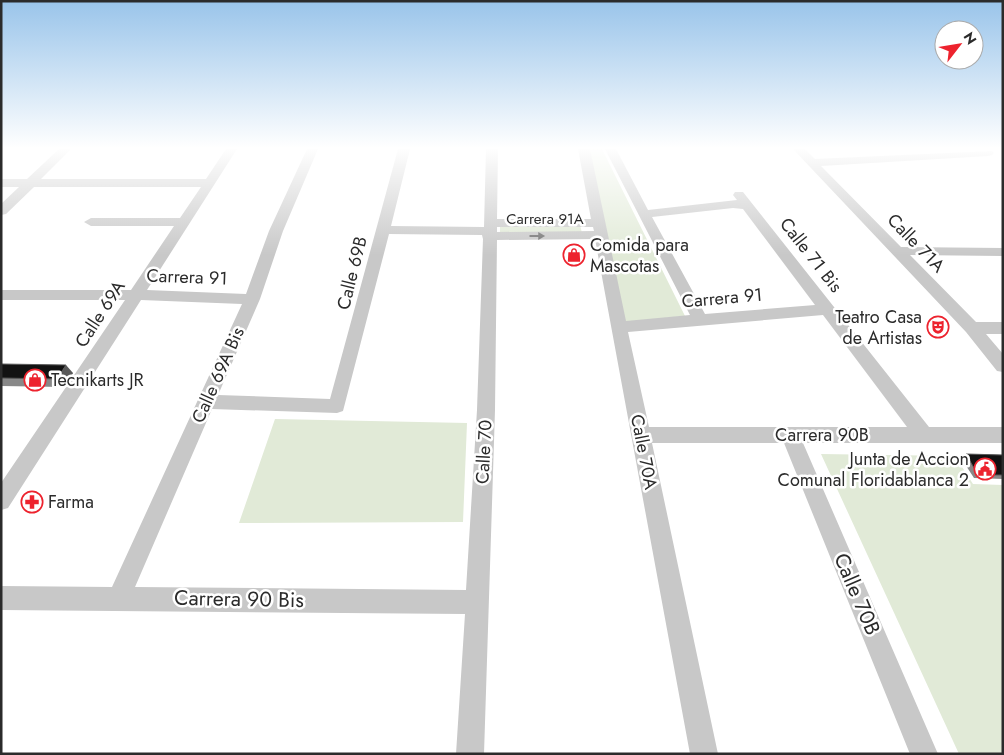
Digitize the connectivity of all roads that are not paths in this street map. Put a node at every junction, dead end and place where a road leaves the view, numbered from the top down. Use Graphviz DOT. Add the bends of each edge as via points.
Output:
graph roads {
  1 [pos="29,184"];
  2 [pos="209,184"];
  3 [pos="297,184"];
  4 [pos="395,184"];
  5 [pos="490,184"];
  6 [pos="591,184"];
  7 [pos="628,184"];
  8 [pos="832,184"];
  9 [pos="1,210"];
  10 [pos="644,214"];
  11 [pos="91,222"];
  12 [pos="185,222"];
  13 [pos="600,229"];
  14 [pos="383,230"];
  15 [pos="488,230"];
  16 [pos="897,251"];
  17 [pos="1003,252"];
  18 [pos="1,295"];
  19 [pos="136,296"];
  20 [pos="252,299"];
  21 [pos="828,309"];
  22 [pos="700,320"];
  23 [pos="619,327"];
  24 [pos="972,328"];
  25 [pos="1003,328"];
  26 [pos="1003,366"];
  27 [pos="206,402"];
  28 [pos="641,435"];
  29 [pos="790,435"];
  30 [pos="924,435"];
  31 [pos="1003,436"];
  32 [pos="7,482"];
  33 [pos="1,501"];
  34 [pos="1,598"];
  35 [pos="119,598"];
  36 [pos="476,602"];
  37 [pos="470,754"];
  38 [pos="704,754"];
  39 [pos="924,754"];
  1 -- 9 [label="street"];
  2 -- 12 [label="street, Calle 69A"];
  3 -- 20 [label="street, Calle 69A Bis" via="276,231"];
  4 -- 14 [label="street, Calle 69B"];
  5 -- 15 [label="street, Calle 70"];
  6 -- 13 [label="street, Calle 70A"];
  7 -- 10 [label="street"];
  8 -- 16 [label="street, Calle 71A"];
  10 -- 21 [label="street, Calle 71 Bis" via="733,204 743,200"];
  10 -- 22 [label="street"];
  11 -- 12 [label="street"];
  12 -- 19 [label="street, Calle 69A"];
  13 -- 15 [label="street, Carrera 91A"];
  13 -- 23 [label="street, Calle 70A"];
  14 -- 15 [label="street, Carrera 91A"];
  14 -- 27 [label="street, Calle 69B" via="338,406"];
  15 -- 36 [label="street, Calle 70" via="486,410"];
  16 -- 17 [label="street"];
  16 -- 24 [label="street, Calle 71A"];
  18 -- 19 [label="street, Carrera 91"];
  19 -- 20 [label="street, Carrera 91"];
  19 -- 32 [label="street, Calle 69A"];
  20 -- 27 [label="street, Calle 69A Bis"];
  21 -- 22 [label="street, Carrera 91"];
  21 -- 30 [label="street, Calle 71 Bis"];
  22 -- 23 [label="street, Carrera 91"];
  23 -- 28 [label="street, Calle 70A"];
  24 -- 25 [label="street"];
  24 -- 26 [label="street, Calle 71A"];
  27 -- 35 [label="street, Calle 69A Bis"];
  28 -- 29 [label="street, Carrera 90B"];
  28 -- 38 [label="street, Calle 70A"];
  29 -- 30 [label="street, Carrera 90B"];
  29 -- 39 [label="street, Calle 70B"];
  30 -- 31 [label="street, Carrera 90B"];
  32 -- 33 [label="street, Calle 69A"];
  34 -- 35 [label="street, Carrera 90 Bis"];
  35 -- 36 [label="street, Carrera 90 Bis"];
  36 -- 37 [label="street, Calle 70"];
}
